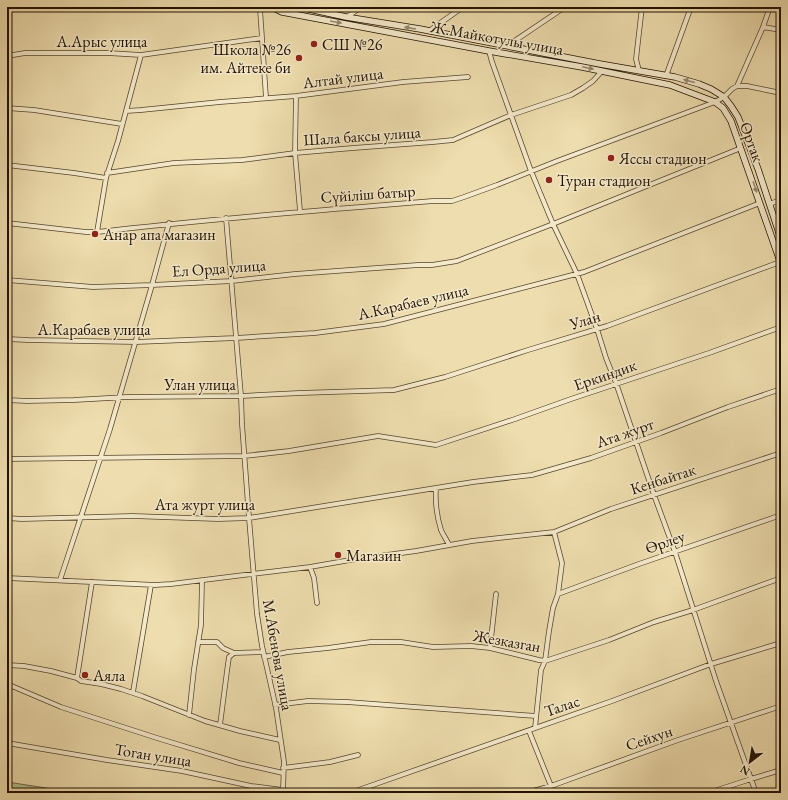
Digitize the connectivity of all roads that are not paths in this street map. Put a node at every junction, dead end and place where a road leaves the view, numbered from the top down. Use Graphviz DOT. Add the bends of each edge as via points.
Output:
graph roads {
  1 [pos="240,7"];
  2 [pos="272,7"];
  3 [pos="300,7"];
  4 [pos="361,7"];
  5 [pos="463,7"];
  6 [pos="565,7"];
  7 [pos="642,7"];
  8 [pos="691,7"];
  9 [pos="770,7"];
  10 [pos="260,8"];
  11 [pos="346,17"];
  12 [pos="763,27"];
  13 [pos="781,30"];
  14 [pos="429,31"];
  15 [pos="262,38"];
  16 [pos="507,46"];
  17 [pos="489,51"];
  18 [pos="543,53"];
  19 [pos="141,55"];
  20 [pos="7,56"];
  21 [pos="542,60"];
  22 [pos="602,71"];
  23 [pos="639,71"];
  24 [pos="666,76"];
  25 [pos="468,77"];
  26 [pos="737,86"];
  27 [pos="781,93"];
  28 [pos="296,96"];
  29 [pos="724,97"];
  30 [pos="266,98"];
  31 [pos="715,102"];
  32 [pos="7,108"];
  33 [pos="126,111"];
  34 [pos="511,115"];
  35 [pos="122,124"];
  36 [pos="741,148"];
  37 [pos="295,153"];
  38 [pos="7,165"];
  39 [pos="531,171"];
  40 [pos="107,173"];
  41 [pos="106,178"];
  42 [pos="781,200"];
  43 [pos="760,203"];
  44 [pos="769,204"];
  45 [pos="300,211"];
  46 [pos="226,218"];
  47 [pos="7,223"];
  48 [pos="169,223"];
  49 [pos="553,224"];
  50 [pos="97,232"];
  51 [pos="781,239"];
  52 [pos="781,263"];
  53 [pos="577,274"];
  54 [pos="7,280"];
  55 [pos="232,281"];
  56 [pos="152,285"];
  57 [pos="781,327"];
  58 [pos="597,329"];
  59 [pos="236,338"];
  60 [pos="7,339"];
  61 [pos="136,342"];
  62 [pos="616,384"];
  63 [pos="781,389"];
  64 [pos="394,390"];
  65 [pos="241,396"];
  66 [pos="120,397"];
  67 [pos="7,400"];
  68 [pos="636,442"];
  69 [pos="781,453"];
  70 [pos="244,456"];
  71 [pos="100,458"];
  72 [pos="7,459"];
  73 [pos="473,482"];
  74 [pos="436,488"];
  75 [pos="654,496"];
  76 [pos="781,515"];
  77 [pos="80,517"];
  78 [pos="7,518"];
  79 [pos="249,518"];
  80 [pos="554,532"];
  81 [pos="449,545"];
  82 [pos="675,552"];
  83 [pos="310,567"];
  84 [pos="253,574"];
  85 [pos="7,578"];
  86 [pos="781,578"];
  87 [pos="60,580"];
  88 [pos="202,580"];
  89 [pos="92,582"];
  90 [pos="151,585"];
  91 [pos="496,594"];
  92 [pos="558,594"];
  93 [pos="317,603"];
  94 [pos="693,610"];
  95 [pos="198,642"];
  96 [pos="781,643"];
  97 [pos="490,648"];
  98 [pos="234,653"];
  99 [pos="264,655"];
  100 [pos="545,661"];
  101 [pos="711,664"];
  102 [pos="7,666"];
  103 [pos="77,678"];
  104 [pos="7,684"];
  105 [pos="133,692"];
  106 [pos="275,705"];
  107 [pos="781,706"];
  108 [pos="190,715"];
  109 [pos="536,716"];
  110 [pos="730,722"];
  111 [pos="220,725"];
  112 [pos="535,728"];
  113 [pos="529,731"];
  114 [pos="280,740"];
  115 [pos="7,743"];
  116 [pos="358,755"];
  117 [pos="284,768"];
  118 [pos="781,770"];
  119 [pos="284,773"];
  120 [pos="751,779"];
  121 [pos="551,786"];
  122 [pos="280,791"];
  123 [pos="295,793"];
  124 [pos="350,793"];
  125 [pos="526,793"];
  126 [pos="552,793"];
  127 [pos="708,793"];
  128 [pos="756,793"];
  1 -- 10 [label="street"];
  2 -- 17 [label="street, Ж.Майкотулы улица, one-way" via="282,12"];
  3 -- 11 [label="street, Ж.Майкотулы улица"];
  4 -- 11 [label="street"];
  5 -- 14 [label="street"];
  6 -- 16 [label="street"];
  7 -- 23 [label="street" via="636,59"];
  8 -- 24 [label="street"];
  9 -- 12 [label="street"];
  10 -- 15 [label="street"];
  14 -- 11 [label="street, Ж.Майкотулы улица, one-way"];
  12 -- 13 [label="street"];
  12 -- 26 [label="street"];
  14 -- 16 [label="street, Ж.Майкотулы улица"];
  15 -- 19 [label="street, А.Арыс улица"];
  15 -- 30 [label="street"];
  16 -- 18 [label="street, Ж.Майкотулы улица"];
  17 -- 21 [label="street, Ж.Майкотулы улица"];
  17 -- 34 [label="street"];
  18 -- 21 [label="street"];
  18 -- 23 [label="street, Ж.Майкотулы улица"];
  19 -- 20 [label="street, А.Арыс улица" via="25,52"];
  19 -- 33 [label="street"];
  21 -- 22 [label="street, Ж.Майкотулы улица, one-way"];
  22 -- 31 [label="street, Ж.Майкотулы улица" via="670,85"];
  22 -- 34 [label="street, Шала баксы улица" via="588,85 571,95"];
  23 -- 24 [label="street, Ж.Майкотулы улица"];
  29 -- 24 [label="street, Ж.Майкотулы улица, one-way" via="699,84"];
  25 -- 28 [label="street, Алтай улица" via="403,82"];
  26 -- 27 [label="street"];
  26 -- 29 [label="street, Сүйіліш батыр"];
  28 -- 30 [label="street, Алтай улица"];
  28 -- 37 [label="street"];
  29 -- 31 [label="street, Сүйіліш батыр"];
  29 -- 44 [label="street, Ортак" via="738,117"];
  30 -- 33 [label="street, Алтай улица"];
  31 -- 36 [label="street, Ортак" via="723,108 731,121"];
  31 -- 39 [label="street, Сүйіліш батыр"];
  32 -- 35 [label="street"];
  33 -- 35 [label="street"];
  34 -- 37 [label="street, Шала баксы улица" via="453,140"];
  34 -- 39 [label="street"];
  35 -- 40 [label="street"];
  36 -- 43 [label="street, Ортак, one-way"];
  36 -- 49 [label="street, Ел Орда улица"];
  37 -- 40 [label="street, Шала баксы улица" via="242,160 174,163"];
  37 -- 45 [label="street"];
  38 -- 41 [label="street"];
  39 -- 45 [label="street, Сүйіліш батыр" via="452,201"];
  39 -- 49 [label="street"];
  40 -- 41 [label="street"];
  41 -- 50 [label="street"];
  42 -- 44 [label="street"];
  43 -- 52 [label="street, Ортак"];
  43 -- 53 [label="street, А.Карабаев улица"];
  44 -- 51 [label="street, Ортак"];
  45 -- 46 [label="street, Сүйіліш батыр"];
  46 -- 48 [label="street, Сүйіліш батыр"];
  46 -- 55 [label="street, М.Абенова улица"];
  47 -- 50 [label="street, Сүйіліш батыр"];
  48 -- 50 [label="street, Сүйіліш батыр"];
  48 -- 56 [label="street"];
  49 -- 53 [label="street"];
  49 -- 55 [label="street, Ел Орда улица" via="457,261"];
  52 -- 58 [label="street, Улан"];
  53 -- 58 [label="street"];
  53 -- 59 [label="street, А.Карабаев улица" via="384,324 316,334"];
  54 -- 56 [label="street, Ел Орда улица" via="94,287"];
  55 -- 56 [label="street, Ел Орда улица"];
  55 -- 59 [label="street, М.Абенова улица"];
  56 -- 61 [label="street"];
  57 -- 62 [label="street, Еркиндик"];
  58 -- 62 [label="street"];
  58 -- 64 [label="street, Улан" via="445,377"];
  59 -- 61 [label="street, А.Карабаев улица"];
  59 -- 65 [label="street, М.Абенова улица"];
  60 -- 61 [label="street, А.Карабаев улица"];
  61 -- 66 [label="street"];
  62 -- 68 [label="street"];
  62 -- 70 [label="street, Еркиндик" via="436,445 378,436"];
  63 -- 68 [label="street, Ата журт"];
  64 -- 65 [label="street, Улан улица"];
  65 -- 66 [label="street, Улан улица"];
  65 -- 70 [label="street, М.Абенова улица"];
  66 -- 67 [label="street, Улан улица" via="27,402"];
  66 -- 71 [label="street"];
  68 -- 73 [label="street, Ата журт" via="532,475"];
  68 -- 75 [label="street"];
  69 -- 75 [label="street, Кенбайтак"];
  70 -- 71 [label="street"];
  70 -- 79 [label="street, М.Абенова улица"];
  71 -- 72 [label="street"];
  71 -- 77 [label="street"];
  73 -- 74 [label="street, Ата журт улица"];
  74 -- 79 [label="street, Ата журт улица"];
  74 -- 81 [label="street" via="438,517"];
  75 -- 80 [label="street, Кенбайтак" via="611,509"];
  75 -- 82 [label="street"];
  76 -- 82 [label="street, Өрлеу"];
  77 -- 78 [label="street, Ата журт улица"];
  77 -- 79 [label="street, Ата журт улица"];
  77 -- 87 [label="street"];
  79 -- 84 [label="street, М.Абенова улица"];
  80 -- 81 [label="street, Кенбайтак"];
  80 -- 92 [label="street" via="562,563"];
  81 -- 83 [label="street, Кенбайтак"];
  82 -- 92 [label="street, Өрлеу"];
  82 -- 94 [label="street"];
  83 -- 84 [label="street, Кенбайтак"];
  83 -- 93 [label="street"];
  84 -- 88 [label="street"];
  84 -- 99 [label="street, М.Абенова улица"];
  85 -- 87 [label="street"];
  86 -- 94 [label="street, Жезказган"];
  87 -- 89 [label="street"];
  88 -- 90 [label="street"];
  88 -- 95 [label="street"];
  89 -- 90 [label="street"];
  89 -- 103 [label="street"];
  90 -- 105 [label="street"];
  91 -- 97 [label="street"];
  92 -- 100 [label="street"];
  94 -- 100 [label="street, Жезказган"];
  94 -- 101 [label="street"];
  95 -- 98 [label="street" via="217,642 222,648"];
  95 -- 108 [label="street"];
  96 -- 101 [label="street, Талас"];
  97 -- 99 [label="street, Жезказган" via="371,642"];
  97 -- 100 [label="street, Жезказган"];
  98 -- 99 [label="street, Жезказган"];
  98 -- 111 [label="street" via="229,657"];
  99 -- 106 [label="street, М.Абенова улица"];
  100 -- 109 [label="street"];
  101 -- 110 [label="street"];
  101 -- 112 [label="street, Талас"];
  102 -- 103 [label="street" via="24,666"];
  103 -- 105 [label="street"];
  104 -- 119 [label="street, Тоган улица" via="61,707 208,754"];
  105 -- 108 [label="street"];
  106 -- 109 [label="street" via="308,701 347,702"];
  106 -- 114 [label="street, М.Абенова улица"];
  107 -- 110 [label="street, Сейхун"];
  108 -- 111 [label="street"];
  109 -- 112 [label="street"];
  110 -- 120 [label="street"];
  110 -- 121 [label="street, Сейхун"];
  111 -- 114 [label="street"];
  112 -- 113 [label="street, Талас"];
  113 -- 121 [label="street"];
  113 -- 124 [label="street, Талас"];
  114 -- 117 [label="street, М.Абенова улица"];
  115 -- 122 [label="street, Тоган улица" via="182,771"];
  116 -- 117 [label="street" via="330,762"];
  117 -- 119 [label="street, М.Абенова улица"];
  118 -- 120 [label="street"];
  119 -- 122 [label="street, М.Абенова улица"];
  120 -- 127 [label="street"];
  120 -- 128 [label="street"];
  121 -- 125 [label="street, Сейхун"];
  121 -- 126 [label="street"];
  122 -- 123 [label="street, Тоган улица"];
}
